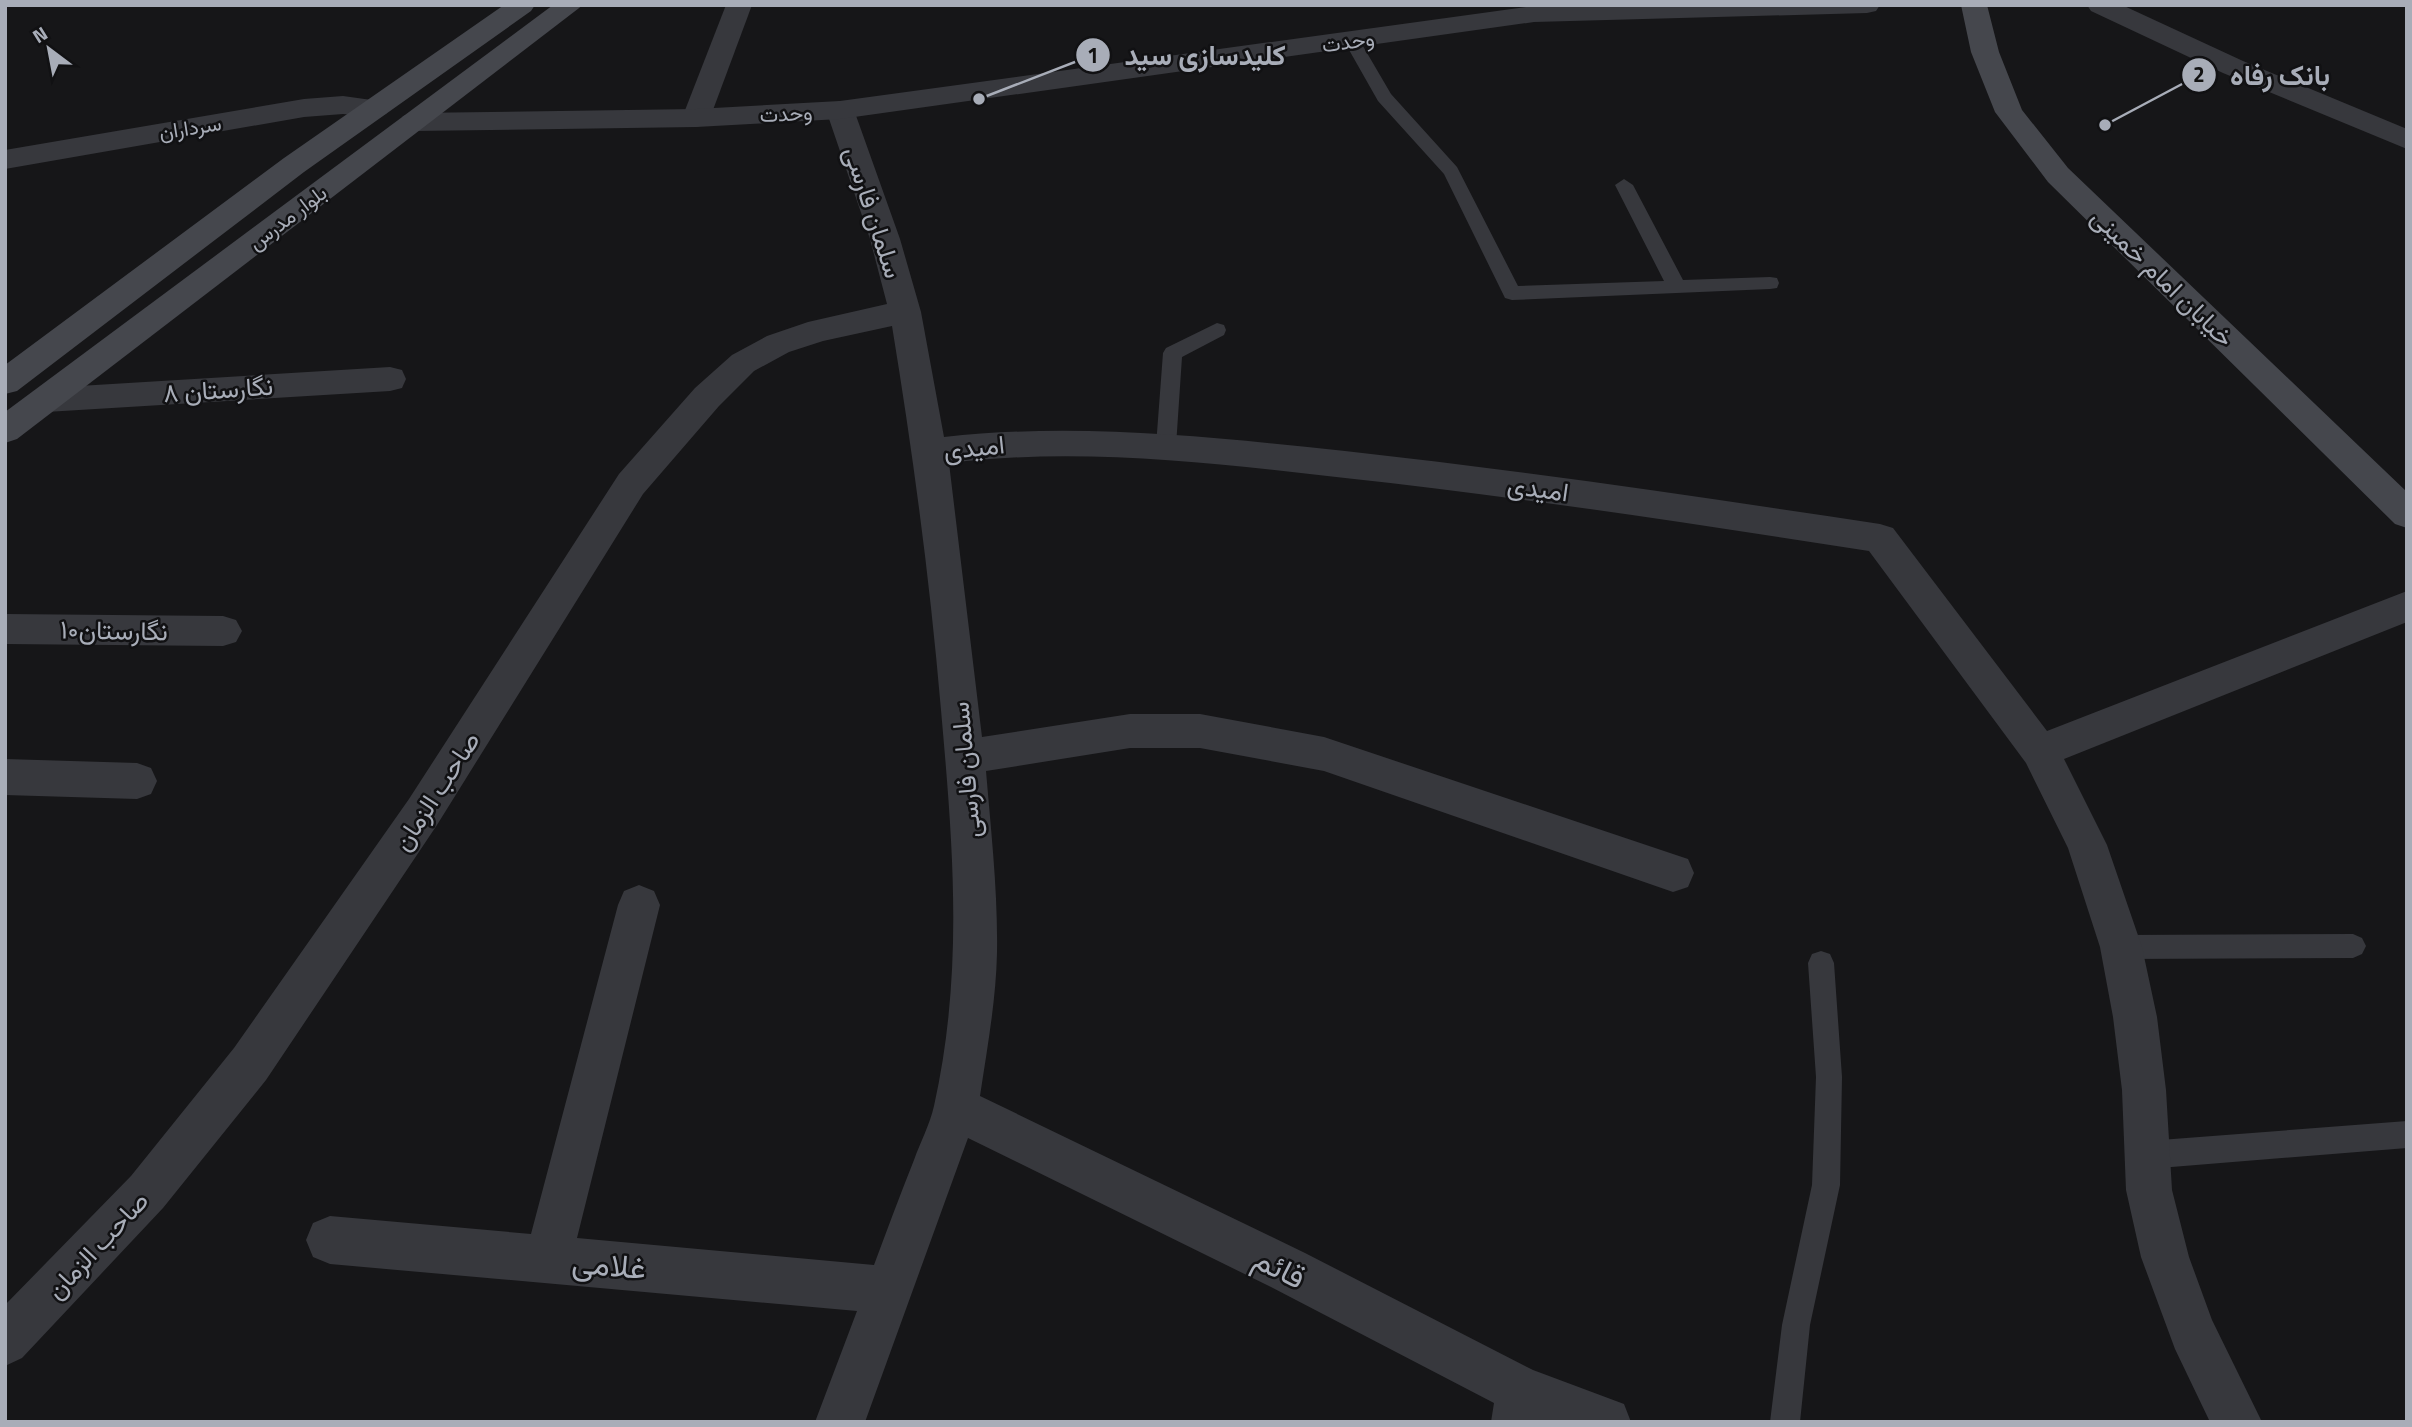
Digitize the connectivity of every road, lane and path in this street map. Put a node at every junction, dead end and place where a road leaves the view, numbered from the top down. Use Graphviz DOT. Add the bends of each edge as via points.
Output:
graph roads {
  1 [pos="522,5"];
  2 [pos="570,5"];
  3 [pos="739,5"];
  4 [pos="1867,5"];
  5 [pos="1974,5"];
  6 [pos="2100,5"];
  7 [pos="1352,41"];
  8 [pos="376,108"];
  9 [pos="840,110"];
  10 [pos="696,118"];
  11 [pos="413,122"];
  12 [pos="2407,140"];
  13 [pos="5,160"];
  14 [pos="1624,185"];
  15 [pos="1770,283"];
  16 [pos="1677,287"];
  17 [pos="905,312"];
  18 [pos="1217,330"];
  19 [pos="390,379"];
  20 [pos="5,382"];
  21 [pos="46,400"];
  22 [pos="5,430"];
  23 [pos="1166,446"];
  24 [pos="930,452"];
  25 [pos="2407,514"];
  26 [pos="2407,606"];
  27 [pos="5,629"];
  28 [pos="223,631"];
  29 [pos="2040,751"];
  30 [pos="965,757"];
  31 [pos="5,776"];
  32 [pos="137,781"];
  33 [pos="1673,873"];
  34 [pos="639,905"];
  35 [pos="2353,946"];
  36 [pos="2121,947"];
  37 [pos="1821,963"];
  38 [pos="956,1108"];
  39 [pos="2407,1133"];
  40 [pos="2147,1155"];
  41 [pos="330,1240"];
  42 [pos="548,1259"];
  43 [pos="888,1290"];
  44 [pos="16,1319"];
  45 [pos="1518,1406"];
  46 [pos="840,1422"];
  47 [pos="1606,1422"];
  48 [pos="1785,1422"];
  49 [pos="2237,1422"];
  1 -- 8 [label="main road, بلوار مدرس"];
  2 -- 11 [label="main road, بلوار مدرس"];
  3 -- 10 [label="street"];
  4 -- 7 [label="street, وحدت" via="1534,14"];
  5 -- 25 [label="main road, خیابان امام خمینی" via="1984,52 2009,112 2058,175"];
  6 -- 12 [label="street"];
  7 -- 9 [label="street, وحدت"];
  7 -- 16 [label="lane" via="1384,97 1451,171 1512,293"];
  8 -- 11 [label="main road"];
  8 -- 13 [label="street, سرداران" via="304,108"];
  8 -- 20 [label="main road, بلوار مدرس"];
  9 -- 10 [label="street, وحدت"];
  9 -- 17 [label="street, سلمان فارسی"];
  10 -- 11 [label="street, وحدت"];
  11 -- 21 [label="main road, بلوار مدرس"];
  14 -- 16 [label="lane"];
  15 -- 16 [label="lane"];
  17 -- 24 [label="street, سلمان فارسی"];
  17 -- 44 [label="street, صاحب الزمان" via="819,330 778,344 743,363 707,397 631,484 423,812 250,1064 147,1192"];
  18 -- 23 [label="lane" via="1172,353"];
  19 -- 21 [label="street, نگارستان ۸"];
  21 -- 22 [label="main road, بلوار مدرس"];
  23 -- 24 [label="street, امیدی" via="1027,442"];
  23 -- 29 [label="street, امیدی" via="1460,476 1880,538"];
  24 -- 30 [label="street, سلمان فارسی"];
  26 -- 29 [label="street"];
  27 -- 28 [label="street, نگارستان۱۰"];
  29 -- 36 [label="street, امیدی" via="2087,845"];
  30 -- 33 [label="street" via="1130,732 1200,731 1324,754"];
  30 -- 38 [label="street, سلمان فارسی" via="976,953"];
  31 -- 32 [label="street"];
  34 -- 42 [label="street"];
  35 -- 36 [label="lane"];
  36 -- 40 [label="street, امیدی" via="2135,1017"];
  37 -- 48 [label="lane" via="1829,1077 1826,1185 1796,1325"];
  38 -- 43 [label="street, سلمان فارسی"];
  38 -- 45 [label="street, قائم" via="1275,1264"];
  39 -- 40 [label="lane"];
  40 -- 49 [label="street, امیدی" via="2149,1191 2165,1257 2192,1332"];
  41 -- 42 [label="street, غلامی"];
  42 -- 43 [label="street, غلامی"];
  43 -- 46 [label="street, سلمان فارسی"];
  45 -- 47 [label="street, قائم"];
}
